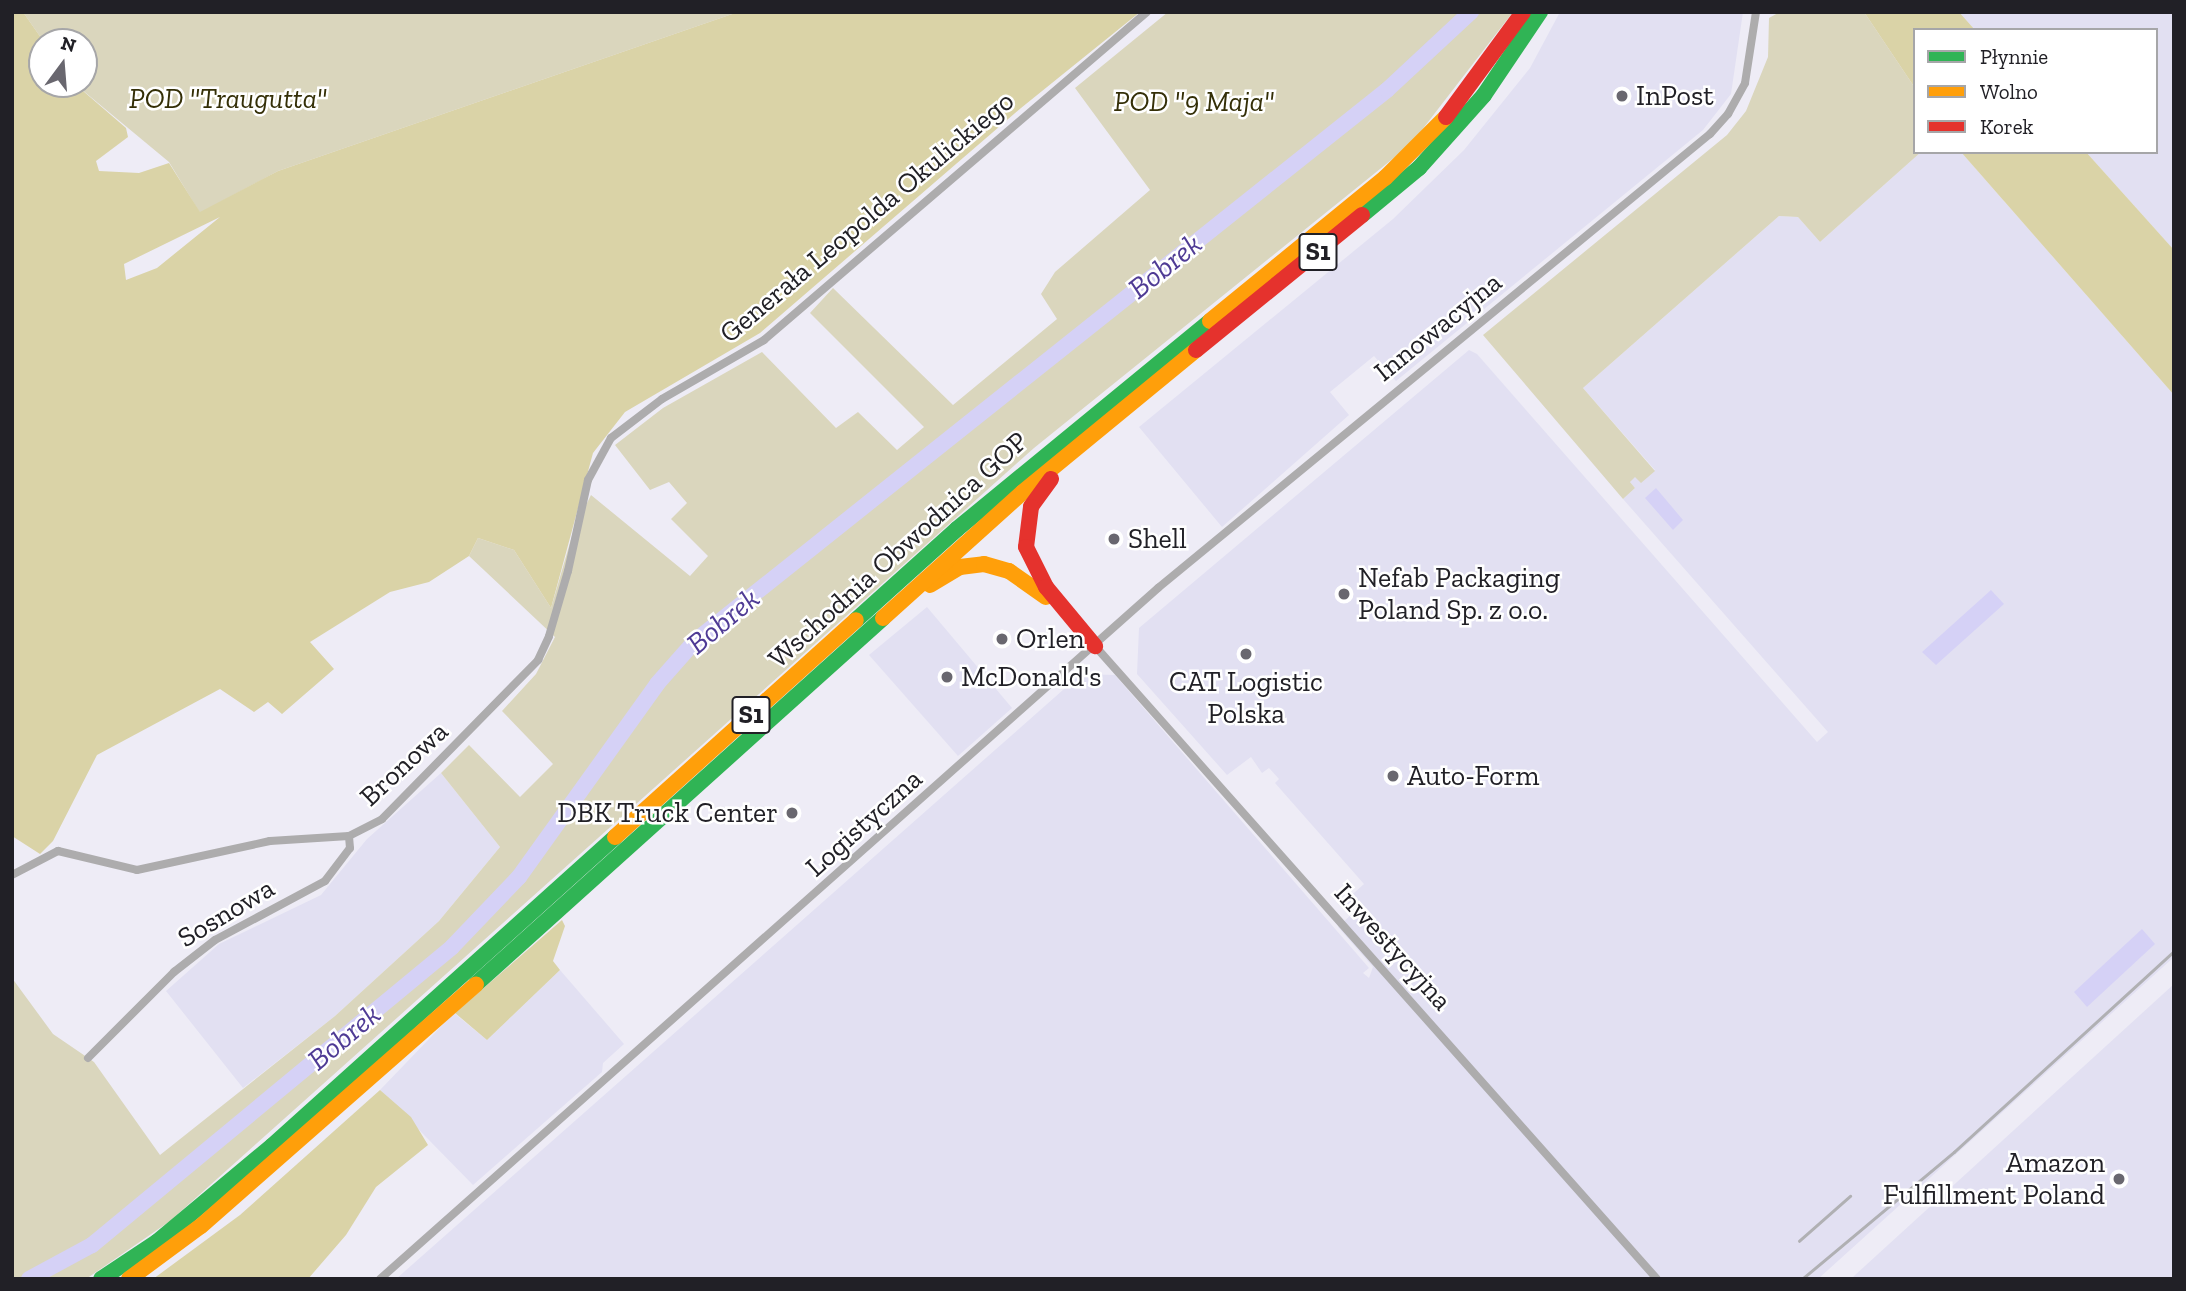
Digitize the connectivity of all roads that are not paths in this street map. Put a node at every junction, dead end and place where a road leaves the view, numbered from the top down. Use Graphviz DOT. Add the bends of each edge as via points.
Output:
graph roads {
  1 [pos="1147,12"];
  2 [pos="1523,12"];
  3 [pos="1540,12"];
  4 [pos="1756,12"];
  5 [pos="1096,431"];
  6 [pos="588,480"];
  7 [pos="1062,610"];
  8 [pos="888,612"];
  9 [pos="1095,646"];
  10 [pos="349,836"];
  11 [pos="12,875"];
  12 [pos="88,1058"];
  13 [pos="101,1279"];
  14 [pos="129,1279"];
  15 [pos="380,1279"];
  16 [pos="1657,1279"];
  1 -- 6 [label="street, Generała Leopolda Okulickiego" via="765,340 634,418 611,438"];
  2 -- 13 [label="highway, Wschodnia Obwodnica GOP / S1" via="1452,111 1385,178 988,503 272,1146 157,1242"];
  3 -- 5 [label="highway, Wschodnia Obwodnica GOP / S1" via="1484,95 1419,168"];
  4 -- 9 [label="street, Innowacyjna" via="1745,83 1728,114 1710,134 1186,565"];
  5 -- 7 [label="highway" via="1039,492 1027,519 1030,561"];
  5 -- 8 [label="highway, Wschodnia Obwodnica GOP / S1"];
  6 -- 10 [label="street, Bronowa" via="550,636 538,660 382,819"];
  7 -- 8 [label="highway" via="1022,578 984,564 960,567"];
  7 -- 9 [label="highway"];
  8 -- 14 [label="highway, Wschodnia Obwodnica GOP / S1" via="333,1111 201,1226"];
  9 -- 15 [label="street, Logistyczna"];
  9 -- 16 [label="street, Inwestycyjna"];
  10 -- 11 [label="street, Bronowa" via="270,841 136,870 58,851"];
  10 -- 12 [label="street, Sosnowa" via="350,848 325,881 205,948 174,972"];
}
